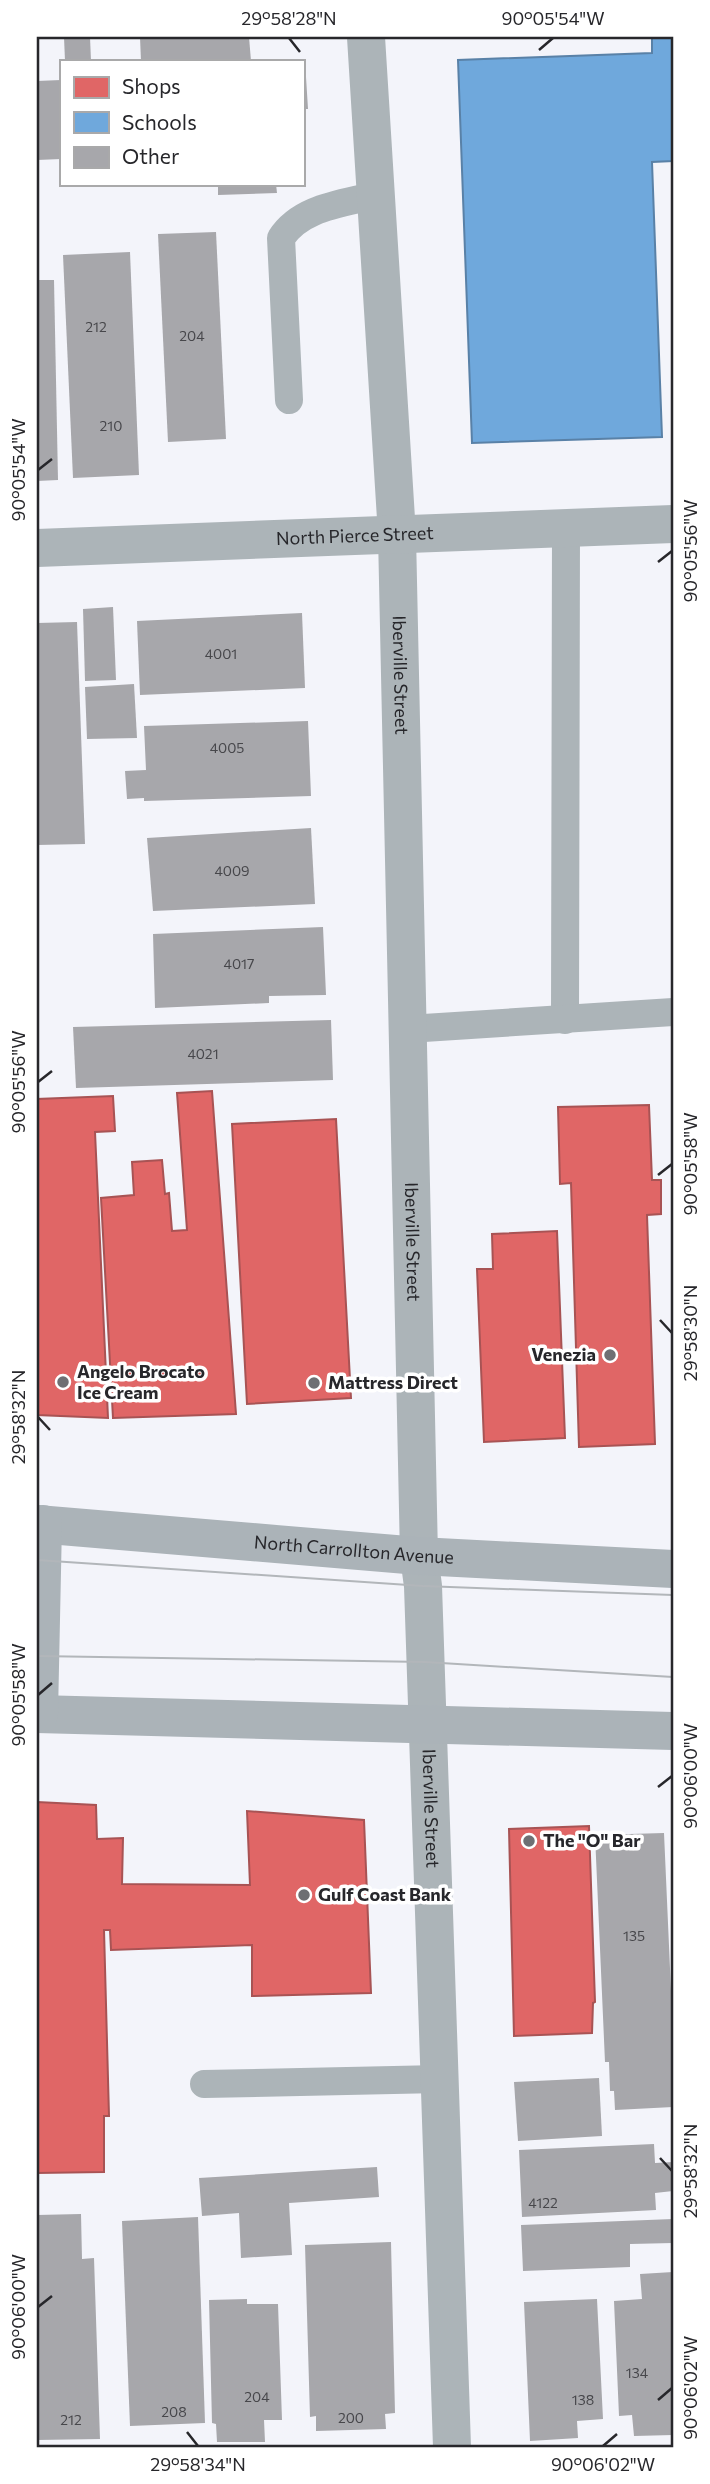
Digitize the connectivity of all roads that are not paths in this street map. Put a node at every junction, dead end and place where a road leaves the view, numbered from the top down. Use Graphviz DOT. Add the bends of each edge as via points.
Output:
graph roads {
  1 [pos="366,37"];
  2 [pos="376,195"];
  3 [pos="289,400"];
  4 [pos="673,524"];
  5 [pos="566,528"];
  6 [pos="397,535"];
  7 [pos="37,548"];
  8 [pos="673,1012"];
  9 [pos="565,1020"];
  10 [pos="408,1029"];
  11 [pos="40,1524"];
  12 [pos="419,1556"];
  13 [pos="673,1569"];
  14 [pos="38,1714"];
  15 [pos="426,1725"];
  16 [pos="673,1731"];
  17 [pos="440,2078"];
  18 [pos="204,2084"];
  19 [pos="452,2447"];
  1 -- 2 [label="street, Iberville Street"];
  2 -- 3 [label="lane" via="308,213 289,226 281,239"];
  2 -- 6 [label="street, Iberville Street"];
  4 -- 5 [label="street, North Pierce Street"];
  5 -- 6 [label="street, North Pierce Street"];
  5 -- 9 [label="lane"];
  6 -- 7 [label="street, North Pierce Street"];
  6 -- 10 [label="street, Iberville Street"];
  8 -- 9 [label="lane"];
  9 -- 10 [label="lane"];
  10 -- 12 [label="street, Iberville Street"];
  11 -- 12 [label="main road, North Carrollton Avenue"];
  11 -- 14 [label="main road"];
  12 -- 13 [label="main road, North Carrollton Avenue"];
  12 -- 15 [label="street, Iberville Street"];
  14 -- 15 [label="main road"];
  15 -- 16 [label="main road"];
  15 -- 17 [label="street, Iberville Street"];
  17 -- 18 [label="lane"];
  17 -- 19 [label="street, Iberville Street"];
}
